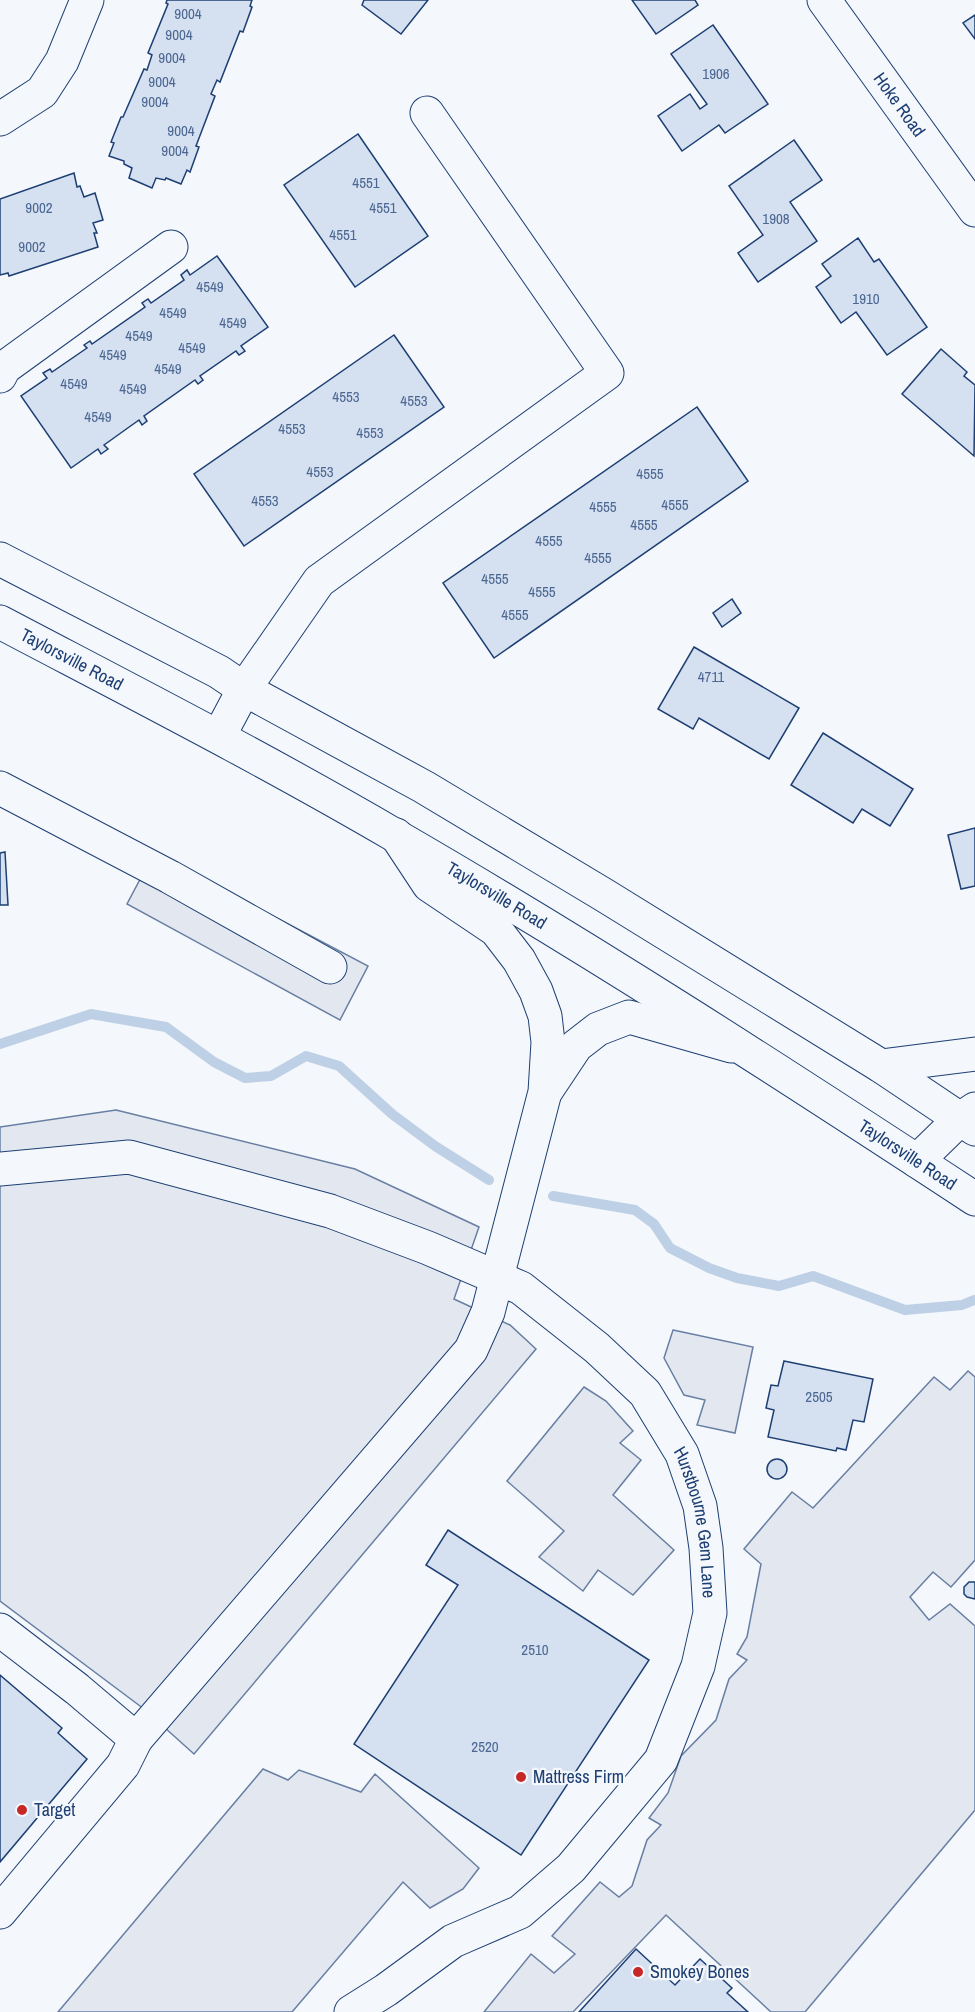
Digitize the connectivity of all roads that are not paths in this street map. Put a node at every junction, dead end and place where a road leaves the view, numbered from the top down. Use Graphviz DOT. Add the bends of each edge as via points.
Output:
graph roads {
  1 [pos="87,0"];
  2 [pos="824,0"];
  3 [pos="427,113"];
  4 [pos="0,119"];
  5 [pos="975,210"];
  6 [pos="171,247"];
  7 [pos="0,376"];
  8 [pos="0,559"];
  9 [pos="0,622"];
  10 [pos="244,689"];
  11 [pos="219,736"];
  12 [pos="0,788"];
  13 [pos="396,836"];
  14 [pos="330,968"];
  15 [pos="747,1050"];
  16 [pos="975,1054"];
  17 [pos="881,1066"];
  18 [pos="545,1092"];
  19 [pos="970,1119"];
  20 [pos="917,1161"];
  21 [pos="0,1169"];
  22 [pos="975,1199"];
  23 [pos="497,1279"];
  24 [pos="0,1630"];
  25 [pos="136,1739"];
  26 [pos="0,1912"];
  27 [pos="351,2012"];
  1 -- 4 [label="main road" via="62,61 42,92"];
  2 -- 5 [label="main road, Hoke Road"];
  3 -- 10 [label="main road" via="607,373 319,581"];
  6 -- 7 [label="main road" via="4,368"];
  8 -- 10 [label="main road" via="219,672"];
  9 -- 11 [label="main road, Taylorsville Road"];
  10 -- 11 [label="main road"];
  10 -- 17 [label="main road" via="424,787"];
  11 -- 13 [label="main road, Taylorsville Road"];
  12 -- 14 [label="main road"];
  13 -- 15 [label="main road, Taylorsville Road"];
  13 -- 18 [label="main road" via="429,885 496,930 519,960 545,1016"];
  15 -- 18 [label="main road" via="629,1017 598,1029 576,1046"];
  15 -- 20 [label="main road, Taylorsville Road"];
  16 -- 17 [label="main road"];
  17 -- 19 [label="main road"];
  18 -- 23 [label="main road"];
  19 -- 20 [label="main road"];
  20 -- 22 [label="main road, Taylorsville Road"];
  21 -- 23 [label="main road, Hurstbourne Gem Lane" via="129,1157 330,1211"];
  23 -- 25 [label="main road" via="471,1350"];
  23 -- 27 [label="main road, Hurstbourne Gem Lane" via="521,1288 597,1348 645,1393 682,1454 700,1506 710,1613 698,1666 661,1760 571,1868 520,1912 453,1941"];
  24 -- 25 [label="main road"];
  25 -- 26 [label="main road" via="123,1765"];
}
